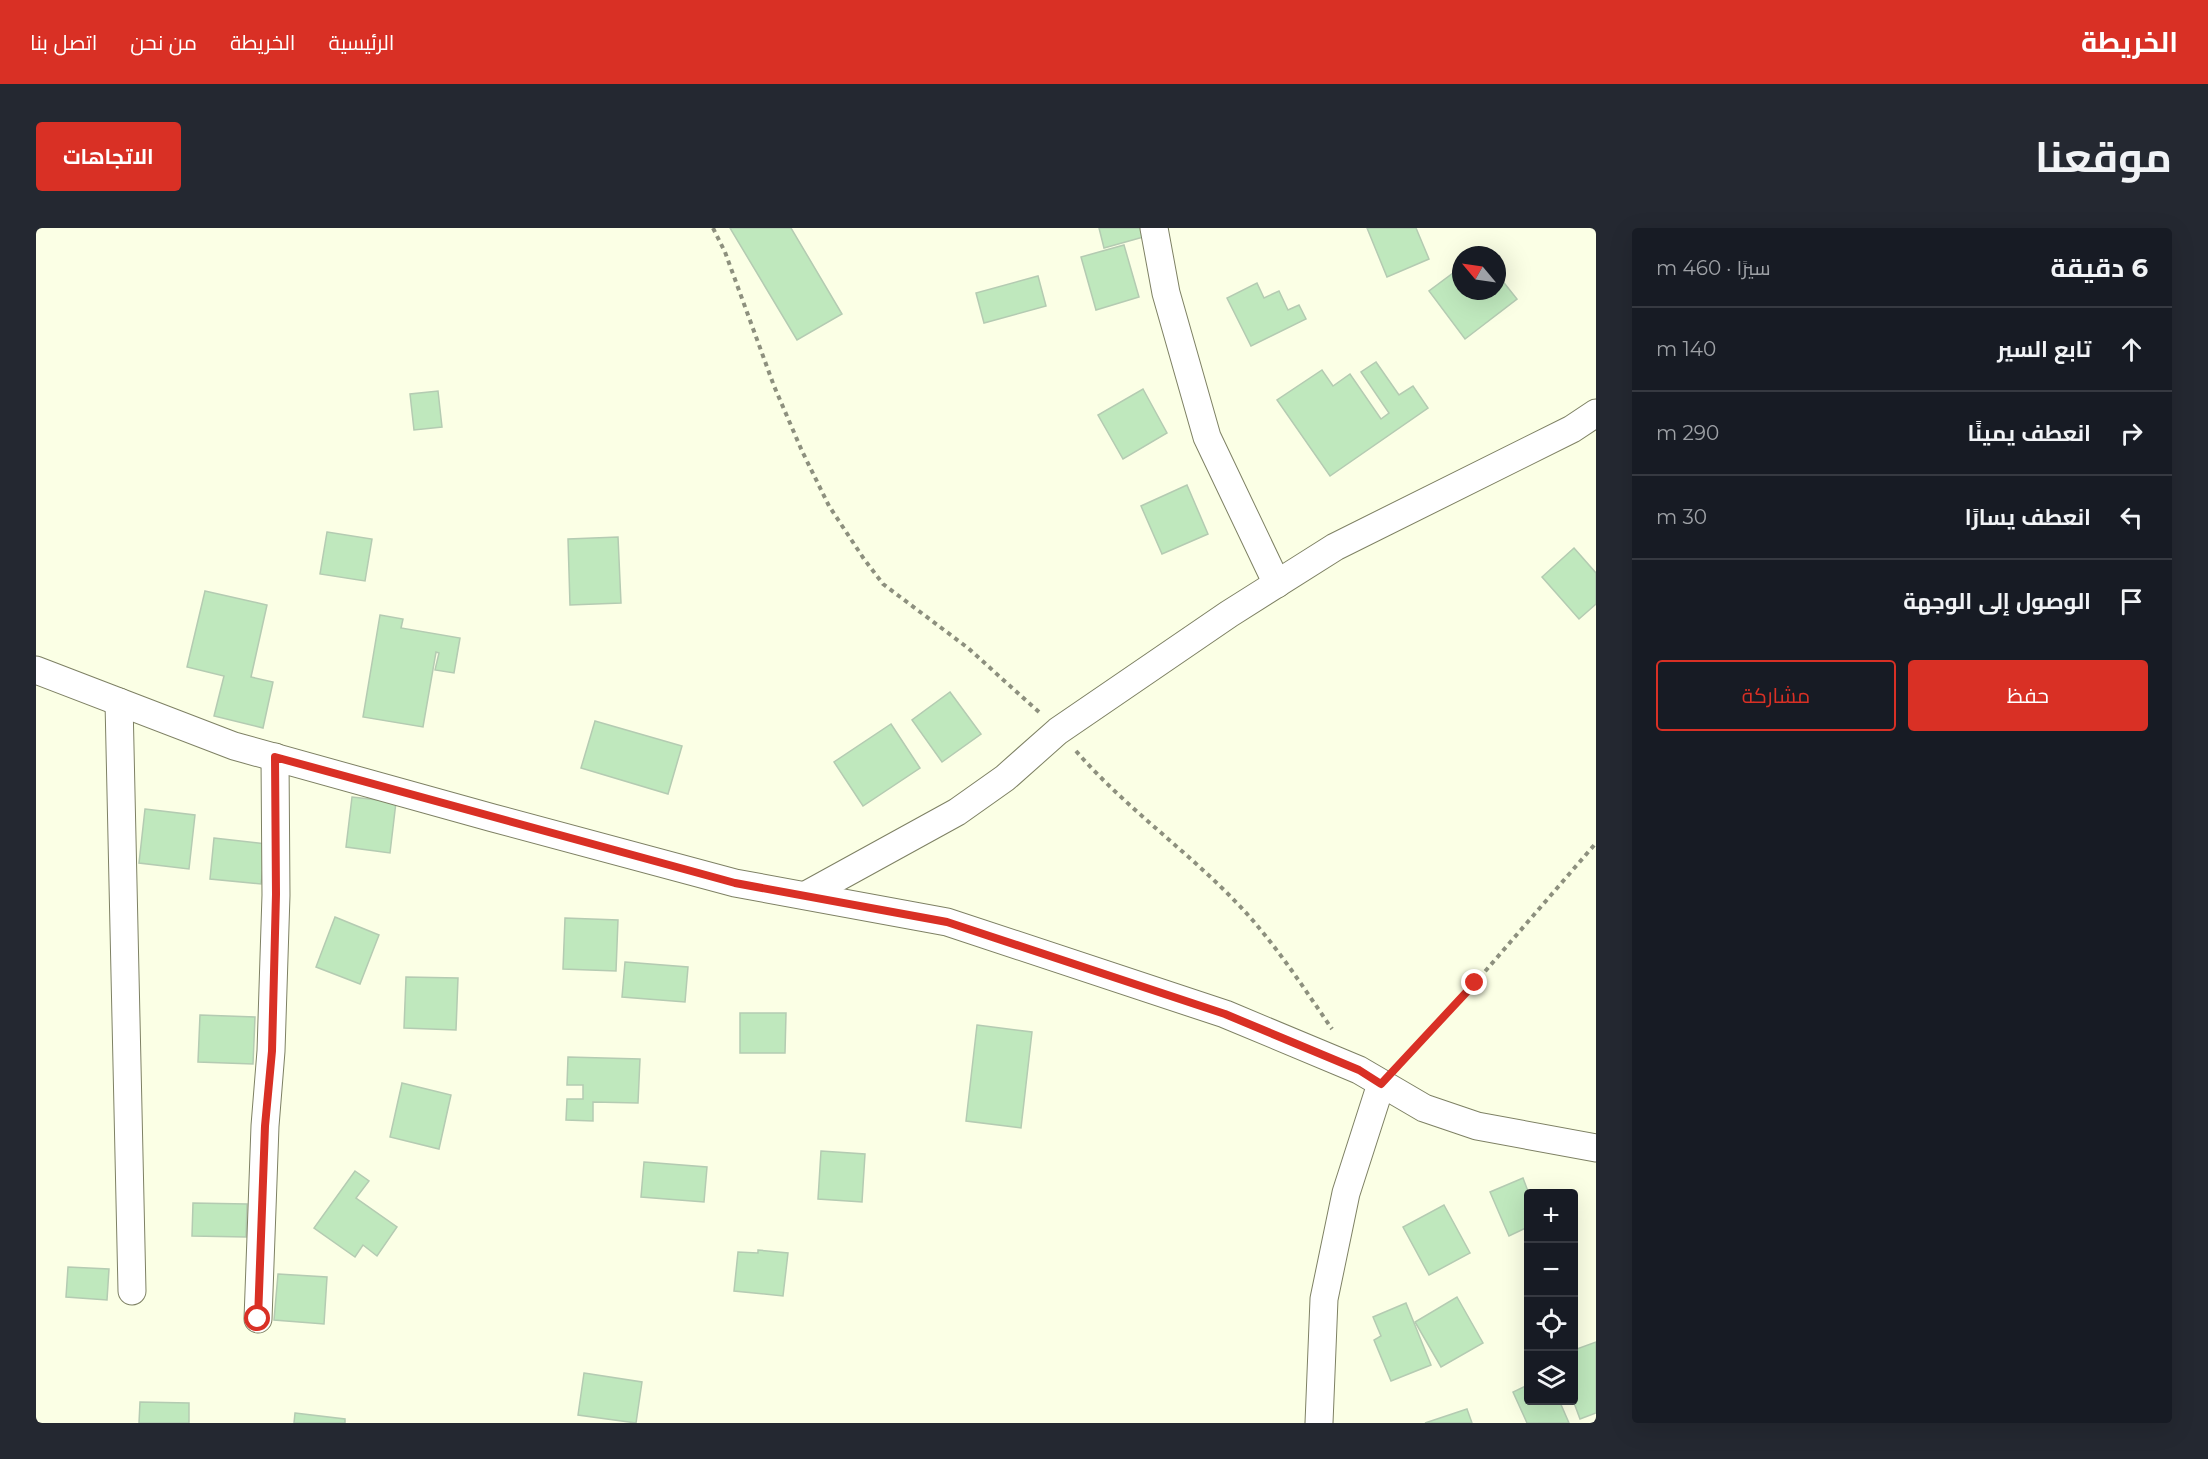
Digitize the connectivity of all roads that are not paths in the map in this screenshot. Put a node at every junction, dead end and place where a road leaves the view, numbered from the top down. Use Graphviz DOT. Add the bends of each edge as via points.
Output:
graph roads {
  1 [pos="1154,228"];
  2 [pos="1596,413"];
  3 [pos="1277,584"];
  4 [pos="36,670"];
  5 [pos="119,702"];
  6 [pos="275,757"];
  7 [pos="806,895"];
  8 [pos="1381,1084"];
  9 [pos="1596,1148"];
  10 [pos="132,1291"];
  11 [pos="258,1319"];
  12 [pos="1319,1423"];
  1 -- 3 [label="street" via="1166,293 1207,436"];
  2 -- 3 [label="street" via="1572,429 1335,547"];
  3 -- 7 [label="street" via="1058,731 1005,778 957,812"];
  4 -- 5 [label="street"];
  5 -- 6 [label="street" via="234,746"];
  5 -- 10 [label="street"];
  6 -- 7 [label="street" via="735,883"];
  6 -- 11 [label="street" via="272,1051 265,1126"];
  7 -- 8 [label="street" via="947,922 1225,1014 1329,1056"];
  8 -- 9 [label="street" via="1424,1108 1477,1126"];
  8 -- 12 [label="street" via="1346,1193 1324,1299"];
}
